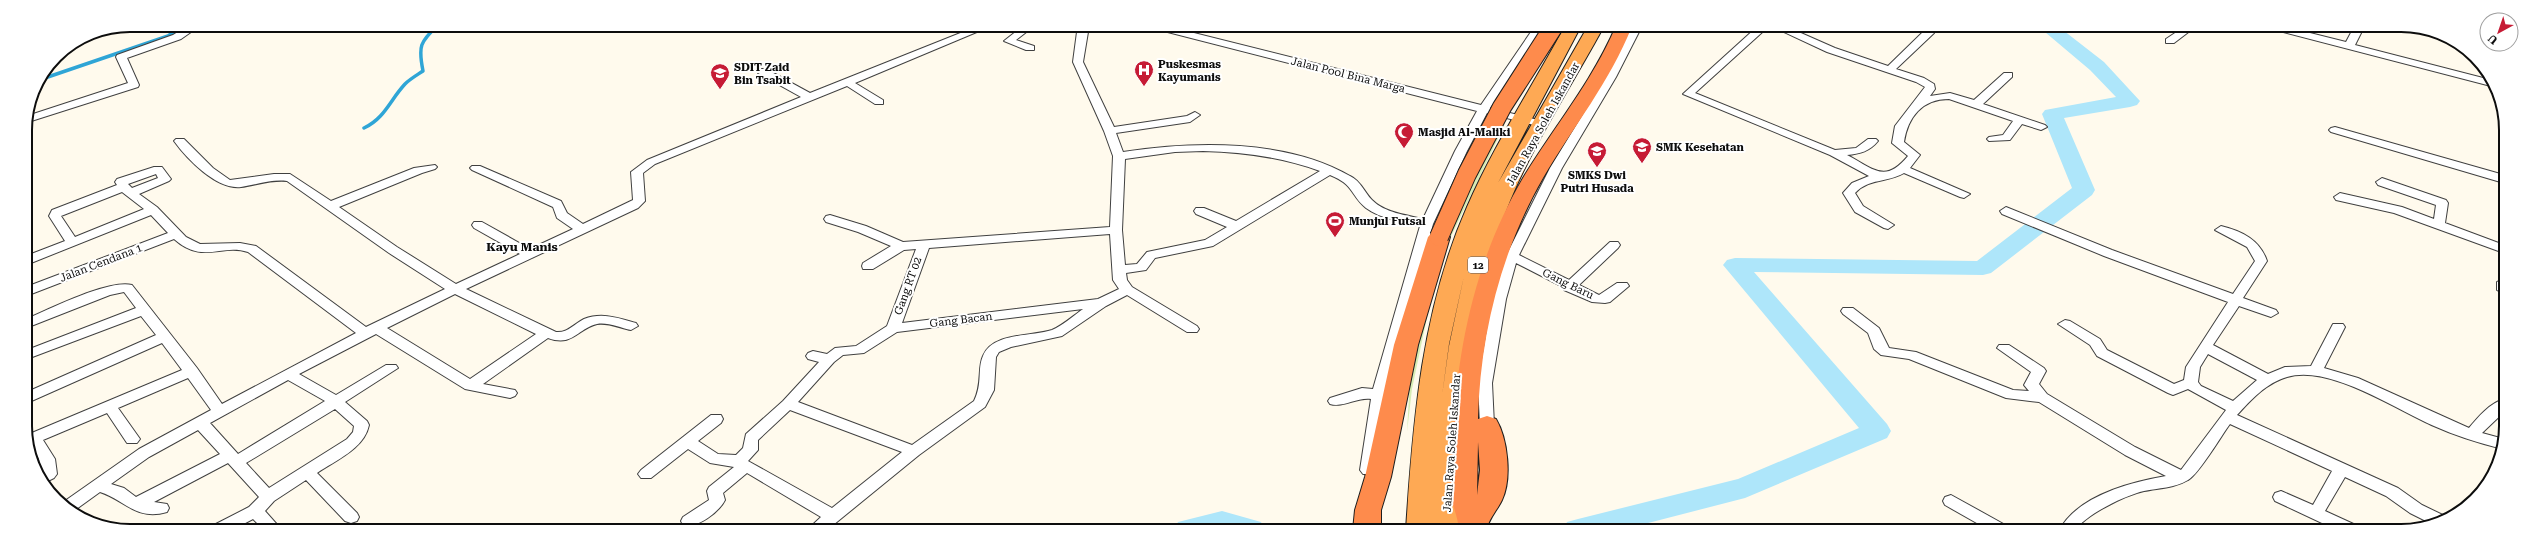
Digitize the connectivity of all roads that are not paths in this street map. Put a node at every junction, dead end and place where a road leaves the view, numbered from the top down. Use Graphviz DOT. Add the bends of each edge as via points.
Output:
graph roads {
  1 [pos="185,32"];
  2 [pos="971,32"];
  3 [pos="1021,32"];
  4 [pos="1082,32"];
  5 [pos="1179,32"];
  6 [pos="1536,32"];
  7 [pos="1550,32"];
  8 [pos="1570,32"];
  9 [pos="1593,32"];
  10 [pos="1622,32"];
  11 [pos="1634,32"];
  12 [pos="1757,32"];
  13 [pos="1790,32"];
  14 [pos="1929,32"];
  15 [pos="2183,32"];
  16 [pos="2295,32"];
  17 [pos="2357,32"];
  18 [pos="2170,41"];
  19 [pos="2350,46"];
  20 [pos="1030,48"];
  21 [pos="1889,70"];
  22 [pos="762,71"];
  23 [pos="2008,75"];
  24 [pos="847,82"];
  25 [pos="2487,82"];
  26 [pos="809,97"];
  27 [pos="879,102"];
  28 [pos="1920,103"];
  29 [pos="1976,104"];
  30 [pos="1484,109"];
  31 [pos="1195,115"];
  32 [pos="33,118"];
  33 [pos="1520,118"];
  34 [pos="2020,120"];
  35 [pos="1542,124"];
  36 [pos="2041,127"];
  37 [pos="2335,130"];
  38 [pos="1110,131"];
  39 [pos="1993,139"];
  40 [pos="180,141"];
  41 [pos="1872,141"];
  42 [pos="1834,153"];
  43 [pos="1119,156"];
  44 [pos="431,167"];
  45 [pos="476,168"];
  46 [pos="1903,169"];
  47 [pos="1328,171"];
  48 [pos="1883,176"];
  49 [pos="2499,178"];
  50 [pos="2382,182"];
  51 [pos="1964,194"];
  52 [pos="2340,197"];
  53 [pos="330,206"];
  54 [pos="153,210"];
  55 [pos="1200,211"];
  56 [pos="2006,211"];
  57 [pos="830,219"];
  58 [pos="478,224"];
  59 [pos="1888,224"];
  60 [pos="2439,224"];
  61 [pos="1234,226"];
  62 [pos="582,229"];
  63 [pos="1116,230"];
  64 [pos="2220,230"];
  65 [pos="1433,231"];
  66 [pos="176,234"];
  67 [pos="70,240"];
  68 [pos="924,244"];
  69 [pos="1614,245"];
  70 [pos="901,246"];
  71 [pos="2499,247"];
  72 [pos="32,251"];
  73 [pos="529,254"];
  74 [pos="1512,256"];
  75 [pos="32,258"];
  76 [pos="868,266"];
  77 [pos="1118,270"];
  78 [pos="1622,286"];
  79 [pos="1569,287"];
  80 [pos="455,289"];
  81 [pos="32,290"];
  82 [pos="1126,290"];
  83 [pos="2236,300"];
  84 [pos="1101,303"];
  85 [pos="144,310"];
  86 [pos="1848,311"];
  87 [pos="2271,313"];
  88 [pos="32,322"];
  89 [pos="2065,324"];
  90 [pos="631,326"];
  91 [pos="2338,327"];
  92 [pos="893,328"];
  93 [pos="1192,329"];
  94 [pos="371,331"];
  95 [pos="546,333"];
  96 [pos="164,337"];
  97 [pos="2205,347"];
  98 [pos="2004,348"];
  99 [pos="32,353"];
  100 [pos="813,356"];
  101 [pos="829,359"];
  102 [pos="391,368"];
  103 [pos="2316,370"];
  104 [pos="192,371"];
  105 [pos="289,374"];
  106 [pos="2267,380"];
  107 [pos="2191,383"];
  108 [pos="470,386"];
  109 [pos="510,393"];
  110 [pos="1379,395"];
  111 [pos="32,396"];
  112 [pos="2042,397"];
  113 [pos="335,401"];
  114 [pos="1335,401"];
  115 [pos="788,404"];
  116 [pos="110,407"];
  117 [pos="2499,409"];
  118 [pos="221,412"];
  119 [pos="2232,413"];
  120 [pos="716,419"];
  121 [pos="201,423"];
  122 [pos="1487,425"];
  123 [pos="2472,434"];
  124 [pos="33,439"];
  125 [pos="132,439"];
  126 [pos="689,442"];
  127 [pos="2497,442"];
  128 [pos="34,444"];
  129 [pos="914,451"];
  130 [pos="233,459"];
  131 [pos="741,464"];
  132 [pos="306,470"];
  133 [pos="646,474"];
  134 [pos="2338,475"];
  135 [pos="46,476"];
  136 [pos="2181,477"];
  137 [pos="97,486"];
  138 [pos="268,497"];
  139 [pos="2281,497"];
  140 [pos="1951,501"];
  141 [pos="71,505"];
  142 [pos="135,505"];
  143 [pos="161,508"];
  144 [pos="255,512"];
  145 [pos="2316,513"];
  146 [pos="831,515"];
  147 [pos="351,517"];
  148 [pos="1368,518"];
  149 [pos="2435,518"];
  150 [pos="689,521"];
  151 [pos="230,524"];
  152 [pos="268,524"];
  153 [pos="821,524"];
  154 [pos="1433,524"];
  155 [pos="1434,524"];
  156 [pos="1472,524"];
  157 [pos="1476,524"];
  158 [pos="1991,524"];
  159 [pos="2071,524"];
  160 [pos="2339,524"];
  1 -- 32 [label="street" via="121,57 134,85"];
  2 -- 24 [label="street"];
  3 -- 20 [label="street" via="1009,41"];
  4 -- 38 [label="street" via="1078,62"];
  5 -- 30 [label="street, Jalan Pool Bina Marga"];
  6 -- 30 [label="street"];
  7 -- 65 [label="highway, bridge" via="1502,107"];
  8 -- 33 [label="highway, Jalan Raya Soleh Iskandar / 12"];
  9 -- 35 [label="highway, Jalan Raya Soleh Iskandar / 12"];
  10 -- 156 [label="highway" via="1615,50 1534,178 1502,238 1485,288 1466,394 1464,494"];
  11 -- 74 [label="street" via="1612,78 1556,168"];
  12 -- 42 [label="street" via="1688,94"];
  13 -- 21 [label="street" via="1831,50"];
  14 -- 21 [label="street"];
  15 -- 18 [label="street"];
  16 -- 19 [label="street"];
  17 -- 19 [label="street"];
  19 -- 25 [label="street"];
  21 -- 28 [label="street" via="1930,86"];
  22 -- 26 [label="street"];
  23 -- 29 [label="street"];
  24 -- 26 [label="street"];
  24 -- 27 [label="street"];
  26 -- 62 [label="street" via="651,162 637,172 639,201"];
  28 -- 29 [label="street" via="1944,95"];
  28 -- 46 [label="street" via="1901,126 1897,139 1901,146 1914,155"];
  29 -- 34 [label="street"];
  30 -- 33 [label="street, Jalan Pool Bina Marga"];
  30 -- 65 [label="street" via="1461,151"];
  31 -- 38 [label="street" via="1190,118"];
  33 -- 35 [label="street, Jalan Pool Bina Marga"];
  33 -- 154 [label="highway, Jalan Raya Soleh Iskandar / 12" via="1466,235 1440,327 1426,429"];
  34 -- 36 [label="street"];
  34 -- 39 [label="street" via="2006,138"];
  35 -- 155 [label="highway, Jalan Raya Soleh Iskandar / 12" via="1522,157 1486,237 1463,330 1450,432"];
  37 -- 49 [label="street"];
  38 -- 43 [label="street"];
  40 -- 53 [label="street" via="226,182 238,183 284,176"];
  41 -- 42 [label="street" via="1852,153"];
  42 -- 48 [label="street"];
  43 -- 47 [label="street" via="1174,148 1234,148 1282,156"];
  43 -- 63 [label="street"];
  44 -- 53 [label="street"];
  45 -- 62 [label="street" via="556,204 560,215"];
  46 -- 48 [label="street" via="1889,177"];
  46 -- 51 [label="street"];
  47 -- 61 [label="street"];
  47 -- 65 [label="street" via="1357,185 1367,203 1380,211"];
  48 -- 59 [label="street" via="1861,182 1849,193 1858,209"];
  50 -- 60 [label="street" via="2442,203"];
  52 -- 60 [label="street" via="2398,210"];
  53 -- 80 [label="street"];
  54 -- 66 [label="street"];
  54 -- 67 [label="street"];
  54 -- 67 [label="street" via="127,190 56,213 55,216"];
  55 -- 61 [label="street"];
  56 -- 83 [label="street" via="2108,253"];
  57 -- 70 [label="street" via="862,229"];
  58 -- 73 [label="street"];
  60 -- 71 [label="street"];
  61 -- 77 [label="street" via="1209,243 1151,255 1141,267"];
  62 -- 73 [label="street"];
  63 -- 68 [label="street"];
  63 -- 77 [label="street"];
  64 -- 83 [label="street" via="2253,244 2261,261"];
  65 -- 110 [label="street"];
  65 -- 148 [label="highway"];
  66 -- 81 [label="street, Jalan Cendana 1"];
  66 -- 94 [label="street" via="197,248 242,246 252,249"];
  67 -- 72 [label="street"];
  67 -- 75 [label="street"];
  68 -- 70 [label="street"];
  68 -- 92 [label="street, Gang RT 02"];
  69 -- 79 [label="street"];
  70 -- 76 [label="street"];
  73 -- 80 [label="street"];
  74 -- 79 [label="street, Gang Baru"];
  74 -- 122 [label="street" via="1499,298 1485,383"];
  77 -- 82 [label="street"];
  78 -- 79 [label="street, Gang Baru" via="1605,299 1597,299"];
  80 -- 94 [label="street"];
  80 -- 95 [label="street"];
  82 -- 84 [label="street"];
  82 -- 93 [label="street"];
  83 -- 87 [label="street"];
  83 -- 97 [label="street"];
  84 -- 92 [label="street, Gang Bacan"];
  84 -- 129 [label="street" via="1057,333 1007,343 994,349 988,357 987,390 980,404"];
  85 -- 88 [label="street" via="130,290 121,287"];
  85 -- 96 [label="street"];
  85 -- 99 [label="street"];
  86 -- 112 [label="street" via="1874,331 1881,348 1886,352 1934,363 2011,395"];
  89 -- 107 [label="street" via="2095,342 2102,353 2162,386 2173,390"];
  90 -- 95 [label="street" via="598,320 566,337 559,338"];
  91 -- 103 [label="street"];
  92 -- 101 [label="street, Gang Bacan" via="861,349 840,351"];
  94 -- 105 [label="street"];
  94 -- 108 [label="street"];
  95 -- 108 [label="street"];
  96 -- 104 [label="street"];
  96 -- 111 [label="street"];
  97 -- 106 [label="street"];
  97 -- 107 [label="street" via="2193,367"];
  98 -- 112 [label="street" via="2039,371 2031,385"];
  100 -- 101 [label="street"];
  101 -- 115 [label="street"];
  102 -- 113 [label="street"];
  103 -- 106 [label="street" via="2293,372"];
  103 -- 123 [label="street" via="2350,380 2436,422"];
  104 -- 116 [label="street"];
  104 -- 118 [label="street"];
  105 -- 113 [label="street"];
  105 -- 118 [label="street"];
  106 -- 119 [label="street"];
  107 -- 119 [label="street"];
  108 -- 109 [label="street"];
  110 -- 114 [label="street" via="1362,393"];
  110 -- 148 [label="street" via="1370,457"];
  112 -- 136 [label="street" via="2130,451"];
  113 -- 130 [label="street"];
  113 -- 132 [label="street" via="362,425 360,434 352,443"];
  115 -- 129 [label="street"];
  115 -- 131 [label="street" via="751,438 750,450"];
  116 -- 124 [label="street"];
  116 -- 125 [label="street"];
  117 -- 123 [label="street"];
  118 -- 121 [label="street"];
  119 -- 136 [label="street" via="2203,450 2192,470"];
  119 -- 149 [label="street" via="2392,492 2416,509"];
  120 -- 126 [label="street"];
  121 -- 130 [label="street"];
  121 -- 137 [label="street" via="144,453"];
  122 -- 157 [label="highway" via="1493,457 1493,477 1490,498"];
  123 -- 127 [label="street"];
  126 -- 131 [label="street" via="715,459 731,459"];
  126 -- 133 [label="street"];
  128 -- 135 [label="street" via="47,458 49,474"];
  129 -- 146 [label="street"];
  130 -- 138 [label="street"];
  130 -- 142 [label="street"];
  131 -- 146 [label="street"];
  131 -- 150 [label="street" via="715,491 715,504"];
  132 -- 138 [label="street"];
  132 -- 147 [label="street"];
  134 -- 145 [label="street"];
  136 -- 159 [label="street" via="2140,486 2103,503 2073,520"];
  137 -- 141 [label="street"];
  137 -- 142 [label="street" via="118,492"];
  138 -- 144 [label="street"];
  139 -- 145 [label="street"];
  140 -- 158 [label="street"];
  142 -- 143 [label="street" via="141,508"];
  144 -- 151 [label="street"];
  144 -- 152 [label="street"];
  145 -- 160 [label="street"];
  146 -- 153 [label="street"];
}
